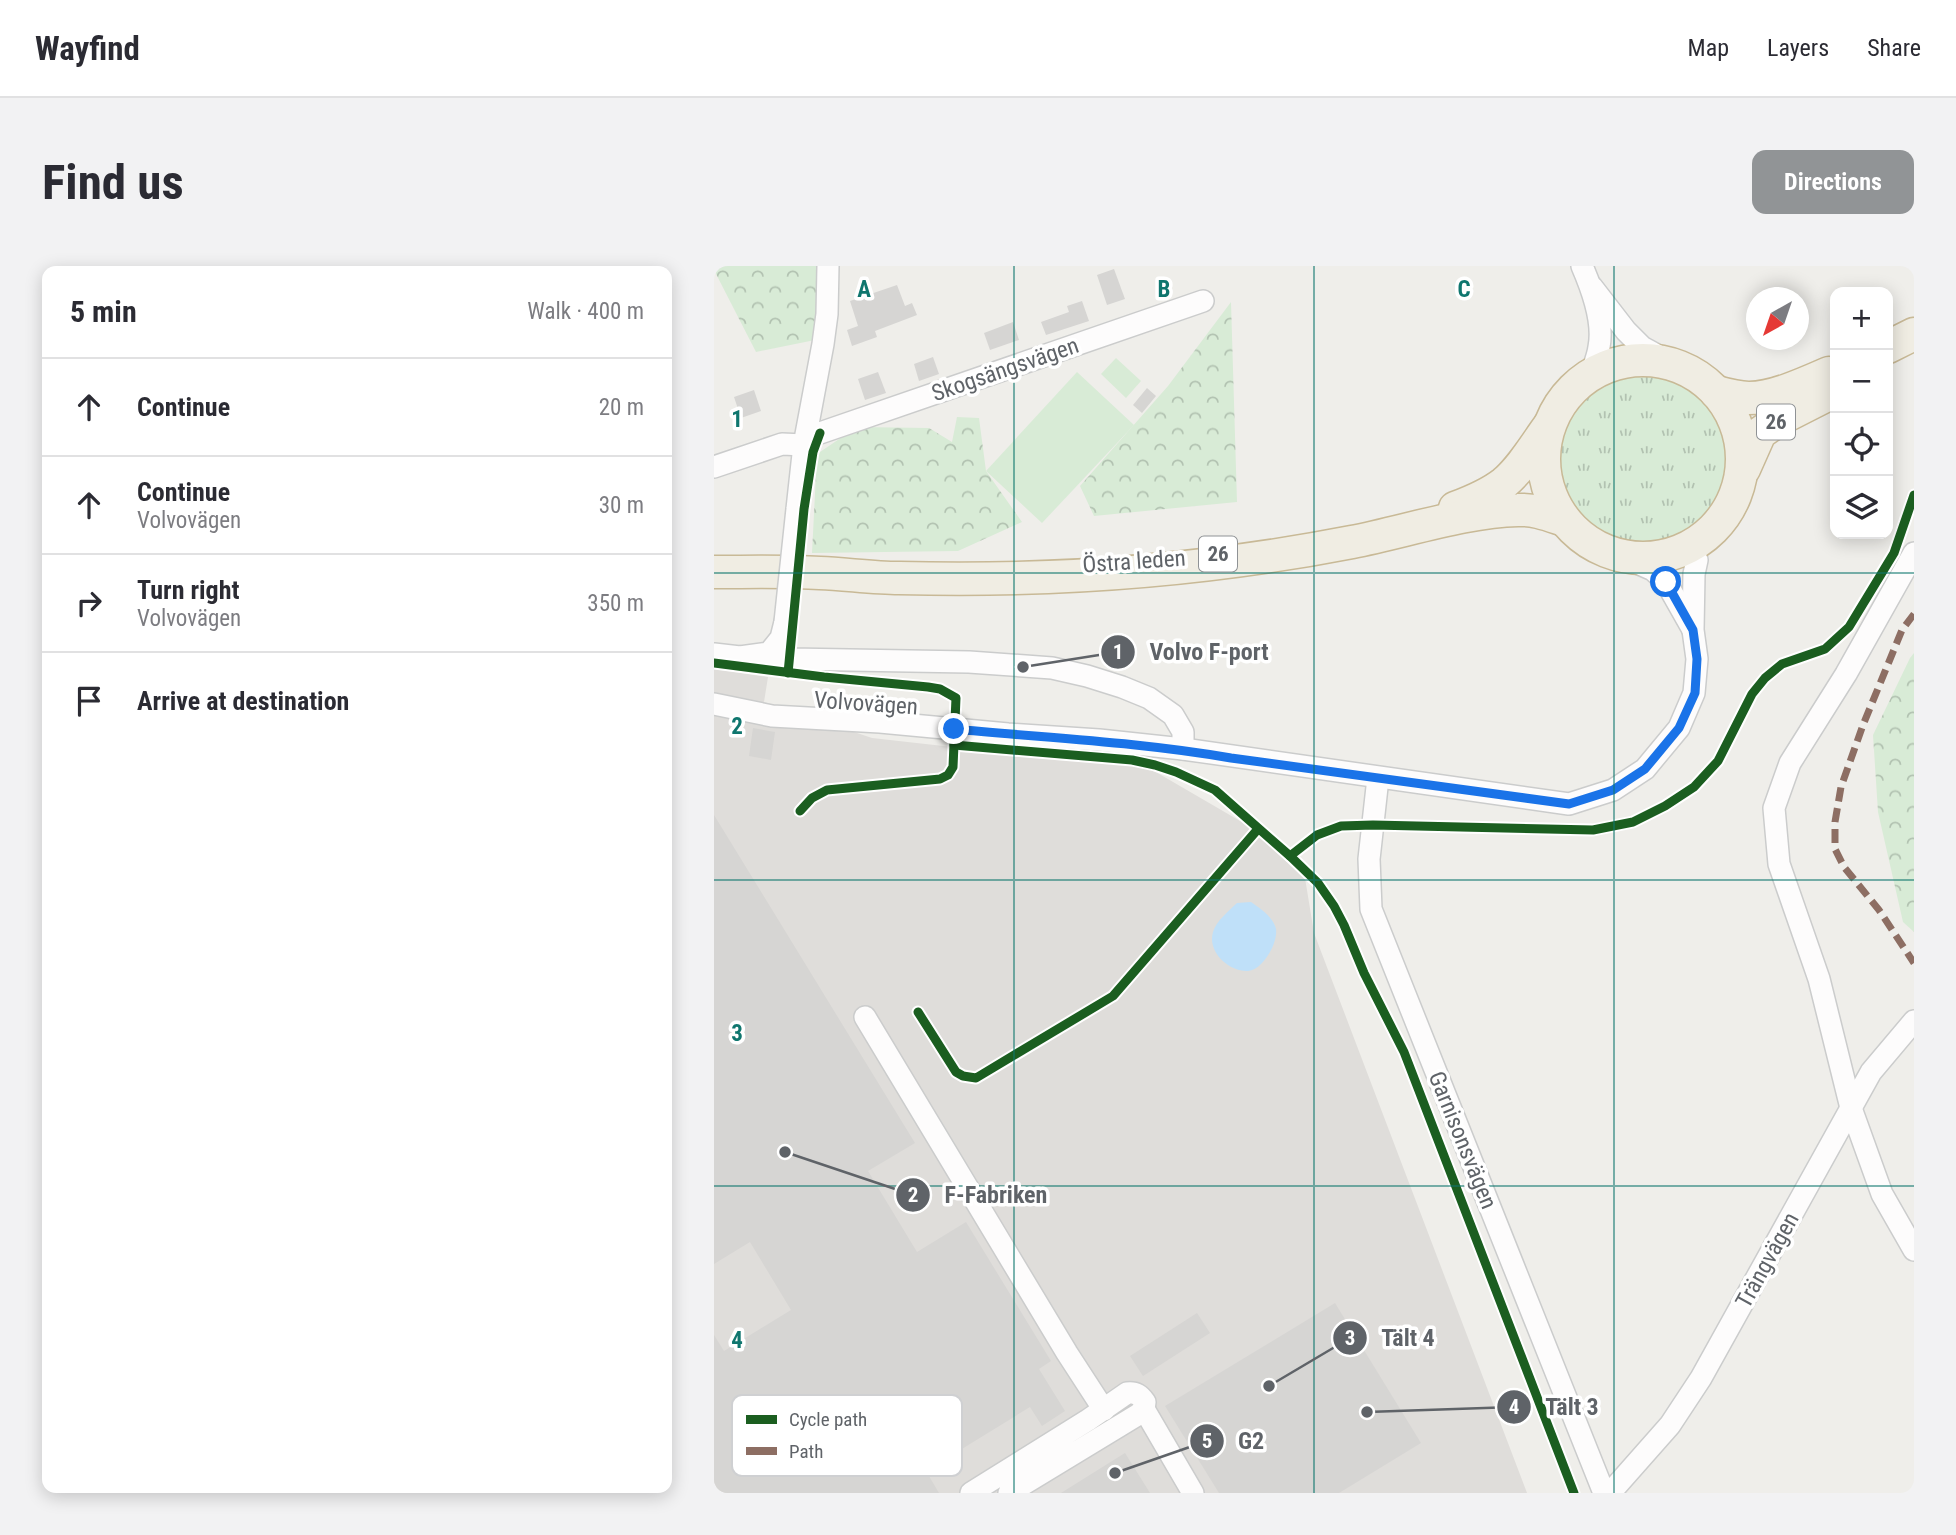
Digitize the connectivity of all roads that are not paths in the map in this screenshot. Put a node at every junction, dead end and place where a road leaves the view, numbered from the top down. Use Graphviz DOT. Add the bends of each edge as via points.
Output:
graph roads {
  1 [pos="828,266"];
  2 [pos="1582,266"];
  3 [pos="1592,287"];
  4 [pos="1203,301"];
  5 [pos="1914,334"];
  6 [pos="1893,344"];
  7 [pos="1914,353"];
  8 [pos="1893,364"];
  9 [pos="1679,366"];
  10 [pos="1830,373"];
  11 [pos="1591,374"];
  12 [pos="1716,392"];
  13 [pos="1830,394"];
  14 [pos="1549,426"];
  15 [pos="806,438"];
  16 [pos="714,467"];
  17 [pos="1741,477"];
  18 [pos="1564,520"];
  19 [pos="1688,548"];
  20 [pos="1914,553"];
  21 [pos="1621,556"];
  22 [pos="714,572"];
  23 [pos="849,575"];
  24 [pos="1693,630"];
  25 [pos="769,653"];
  26 [pos="714,654"];
  27 [pos="714,704"];
  28 [pos="1183,749"];
  29 [pos="1378,778"];
  30 [pos="864,1017"];
  31 [pos="1914,1021"];
  32 [pos="1851,1108"];
  33 [pos="1914,1250"];
  34 [pos="1144,1409"];
  35 [pos="1104,1410"];
  36 [pos="971,1493"];
  37 [pos="1009,1493"];
  38 [pos="1193,1493"];
  39 [pos="1607,1493"];
  1 -- 15 [label="street" via="821,362"];
  2 -- 3 [label="street"];
  3 -- 9 [label="street" via="1642,347"];
  3 -- 11 [label="street" via="1601,334"];
  4 -- 15 [label="street, Skogsängsvägen"];
  5 -- 6 [label="highway"];
  7 -- 8 [label="highway"];
  9 -- 11 [label="highway, 26" via="1634,360"];
  9 -- 12 [label="highway, 26"];
  10 -- 12 [label="highway, 26" via="1761,397"];
  11 -- 14 [label="highway, 26" via="1559,405"];
  12 -- 17 [label="highway, 26" via="1738,432"];
  13 -- 17 [label="highway, 26" via="1760,433"];
  14 -- 18 [label="highway, 26" via="1545,475"];
  14 -- 23 [label="highway, Östra leden / 26" via="1504,483 1466,504 1392,525 1226,553 1132,563 895,569"];
  15 -- 16 [label="street, Skogsängsvägen"];
  15 -- 25 [label="street, bridge" via="785,622 781,638"];
  17 -- 19 [label="highway, 26" via="1723,519"];
  18 -- 21 [label="highway, 26" via="1580,536"];
  18 -- 23 [label="highway, Östra leden / 26" via="1530,510 1502,511 1261,559 1142,572 983,578"];
  19 -- 21 [label="highway, 26" via="1644,558"];
  19 -- 24 [label="street, Volvovägen" via="1697,560"];
  20 -- 32 [label="street" via="1790,763 1774,808 1779,864 1819,979"];
  21 -- 24 [label="street" via="1653,570 1666,582"];
  22 -- 23 [label="highway, Östra leden / 26"];
  24 -- 29 [label="street, Volvovägen" via="1695,693 1679,728 1645,769 1613,790 1569,804"];
  25 -- 26 [label="street"];
  25 -- 28 [label="street" via="790,659 1052,668 1087,676 1149,698 1173,715 1183,733"];
  27 -- 28 [label="street, Volvovägen" via="772,716"];
  28 -- 29 [label="street, Volvovägen"];
  29 -- 39 [label="street, Garnisonsvägen" via="1369,859 1370,909"];
  30 -- 35 [label="street"];
  31 -- 32 [label="street, Trängvägen" via="1871,1072"];
  32 -- 33 [label="street" via="1882,1194"];
  32 -- 39 [label="street, Trängvägen" via="1701,1378 1670,1425"];
  34 -- 35 [label="street" via="1145,1402 1133,1392"];
  34 -- 37 [label="street"];
  34 -- 38 [label="street"];
  35 -- 36 [label="street"];
}
